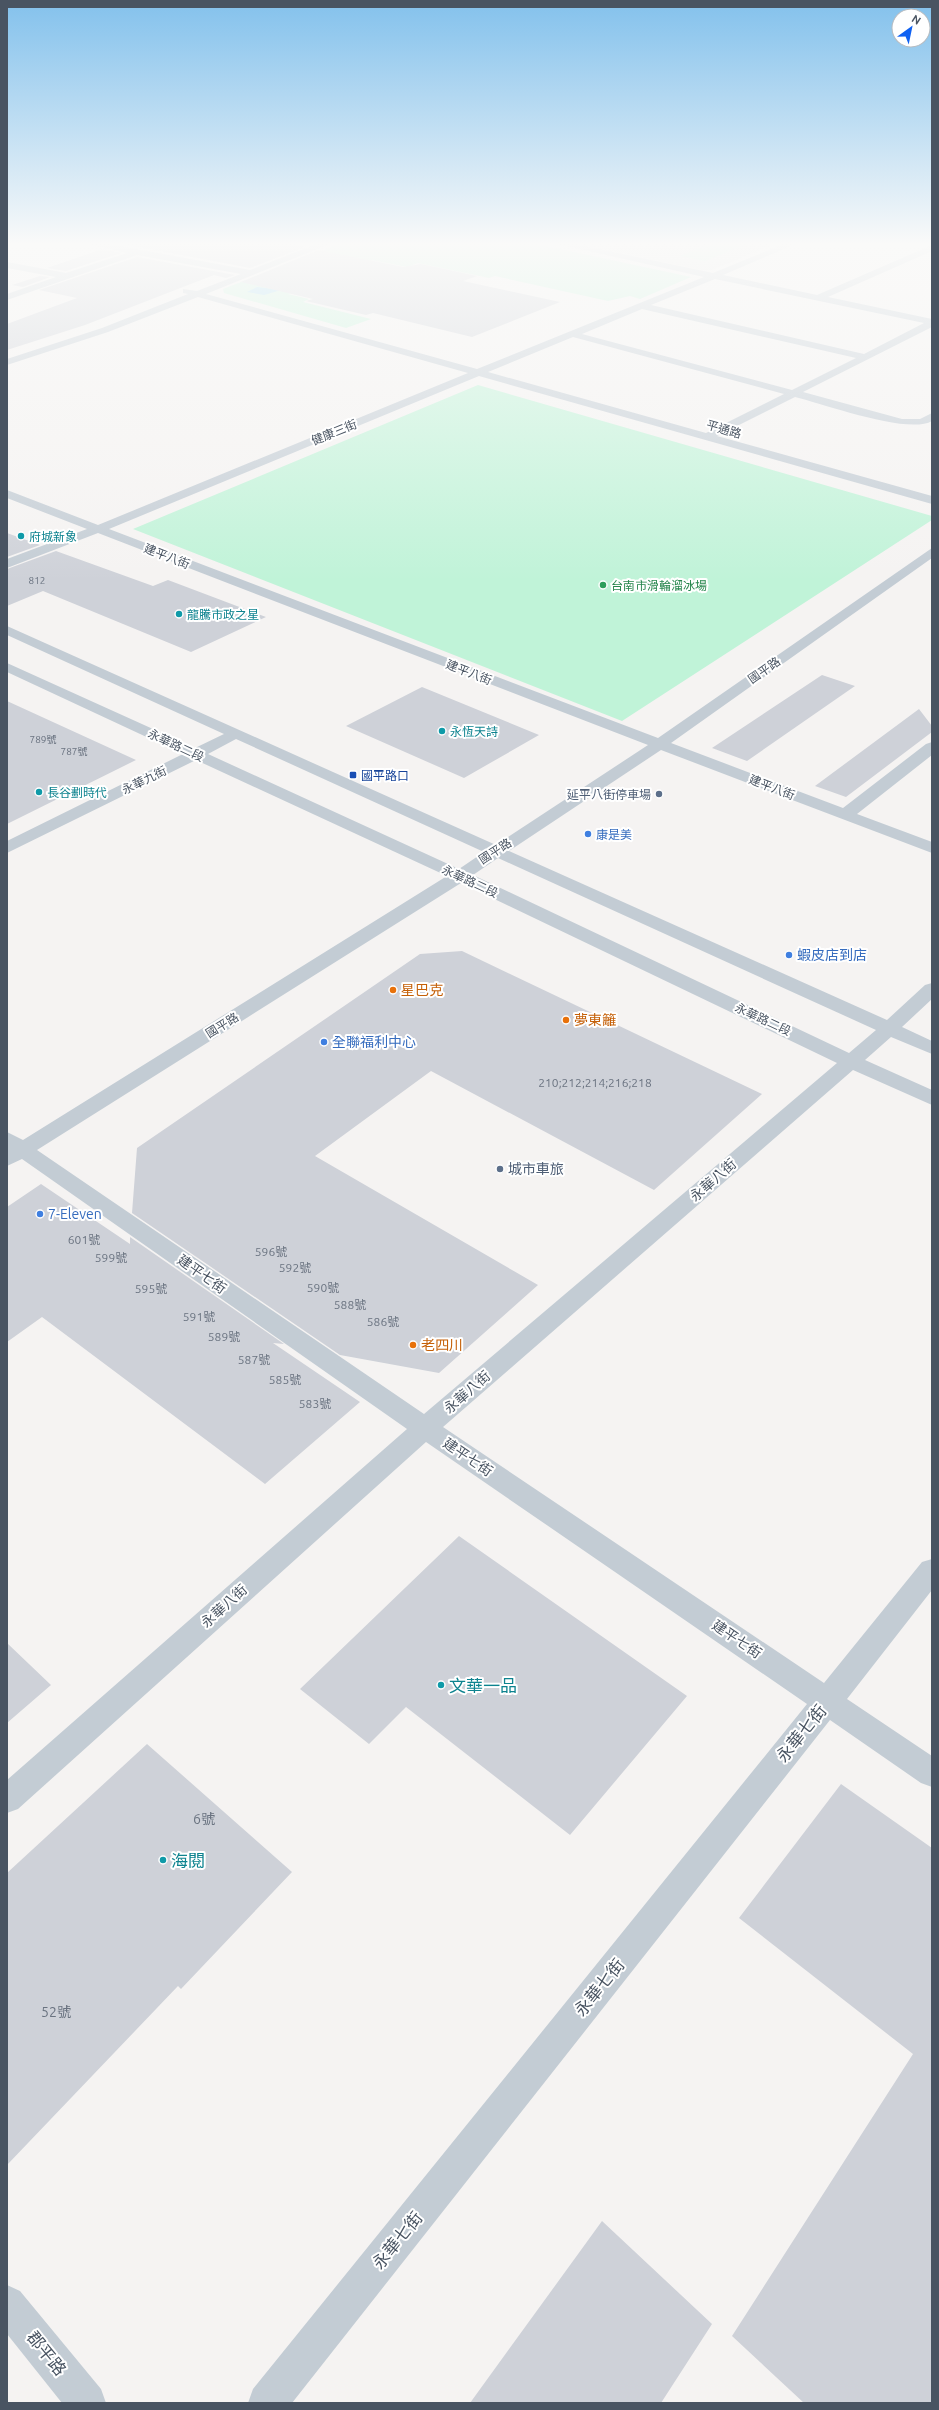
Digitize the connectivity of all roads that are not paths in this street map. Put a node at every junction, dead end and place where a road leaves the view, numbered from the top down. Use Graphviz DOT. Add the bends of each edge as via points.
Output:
graph roads {
  1 [pos="414,355"];
  2 [pos="519,355"];
  3 [pos="652,355"];
  4 [pos="859,355"];
  5 [pos="869,355"];
  6 [pos="866,357"];
  7 [pos="477,373"];
  8 [pos="794,393"];
  9 [pos="932,416"];
  10 [pos="707,437"];
  11 [pos="7,494"];
  12 [pos="932,500"];
  13 [pos="98,530"];
  14 [pos="932,552"];
  15 [pos="7,564"];
  16 [pos="7,630"];
  17 [pos="7,667"];
  18 [pos="237,733"];
  19 [pos="659,744"];
  20 [pos="932,747"];
  21 [pos="195,754"];
  22 [pos="845,815"];
  23 [pos="7,848"];
  24 [pos="932,848"];
  25 [pos="496,851"];
  26 [pos="459,875"];
  27 [pos="932,990"];
  28 [pos="890,1028"];
  29 [pos="932,1048"];
  30 [pos="850,1061"];
  31 [pos="932,1098"];
  32 [pos="12,1149"];
  33 [pos="425,1428"];
  34 [pos="932,1570"];
  35 [pos="828,1700"];
  36 [pos="932,1773"];
  37 [pos="7,1798"];
  38 [pos="7,2304"];
  39 [pos="87,2403"];
  40 [pos="267,2403"];
  1 -- 7 [label="street, 平通路"];
  2 -- 7 [label="street, 健康三街"];
  3 -- 8 [label="street"];
  4 -- 6 [label="street"];
  5 -- 6 [label="street"];
  6 -- 8 [label="street"];
  7 -- 10 [label="street, 平通路"];
  7 -- 13 [label="street, 健康三街"];
  8 -- 9 [label="street" via="902,422 922,422"];
  8 -- 10 [label="street"];
  10 -- 12 [label="street, 平通路"];
  11 -- 13 [label="street, 建平八街"];
  13 -- 15 [label="street, 健康三街"];
  13 -- 19 [label="street, 建平八街"];
  14 -- 19 [label="street, 國平路"];
  16 -- 18 [label="street"];
  17 -- 21 [label="street, 永華路二段"];
  18 -- 21 [label="street, 永華九街"];
  18 -- 25 [label="street"];
  19 -- 22 [label="street, 建平八街"];
  19 -- 25 [label="street, 國平路"];
  20 -- 22 [label="street"];
  21 -- 23 [label="street, 永華九街"];
  21 -- 26 [label="street, 永華路二段"];
  22 -- 24 [label="street, 建平八街"];
  25 -- 26 [label="street, 國平路"];
  25 -- 28 [label="street"];
  26 -- 30 [label="street, 永華路二段"];
  26 -- 32 [label="street, 國平路"];
  27 -- 28 [label="street, 永華八街"];
  28 -- 29 [label="street"];
  28 -- 30 [label="street, 永華八街"];
  30 -- 31 [label="street, 永華路二段"];
  30 -- 33 [label="street, 永華八街"];
  32 -- 33 [label="street, 建平七街"];
  33 -- 35 [label="street, 建平七街"];
  33 -- 37 [label="street, 永華八街"];
  34 -- 35 [label="street, 永華七街"];
  35 -- 36 [label="street, 建平七街"];
  35 -- 40 [label="street, 永華七街"];
  38 -- 39 [label="street, 郡平路"];
}
